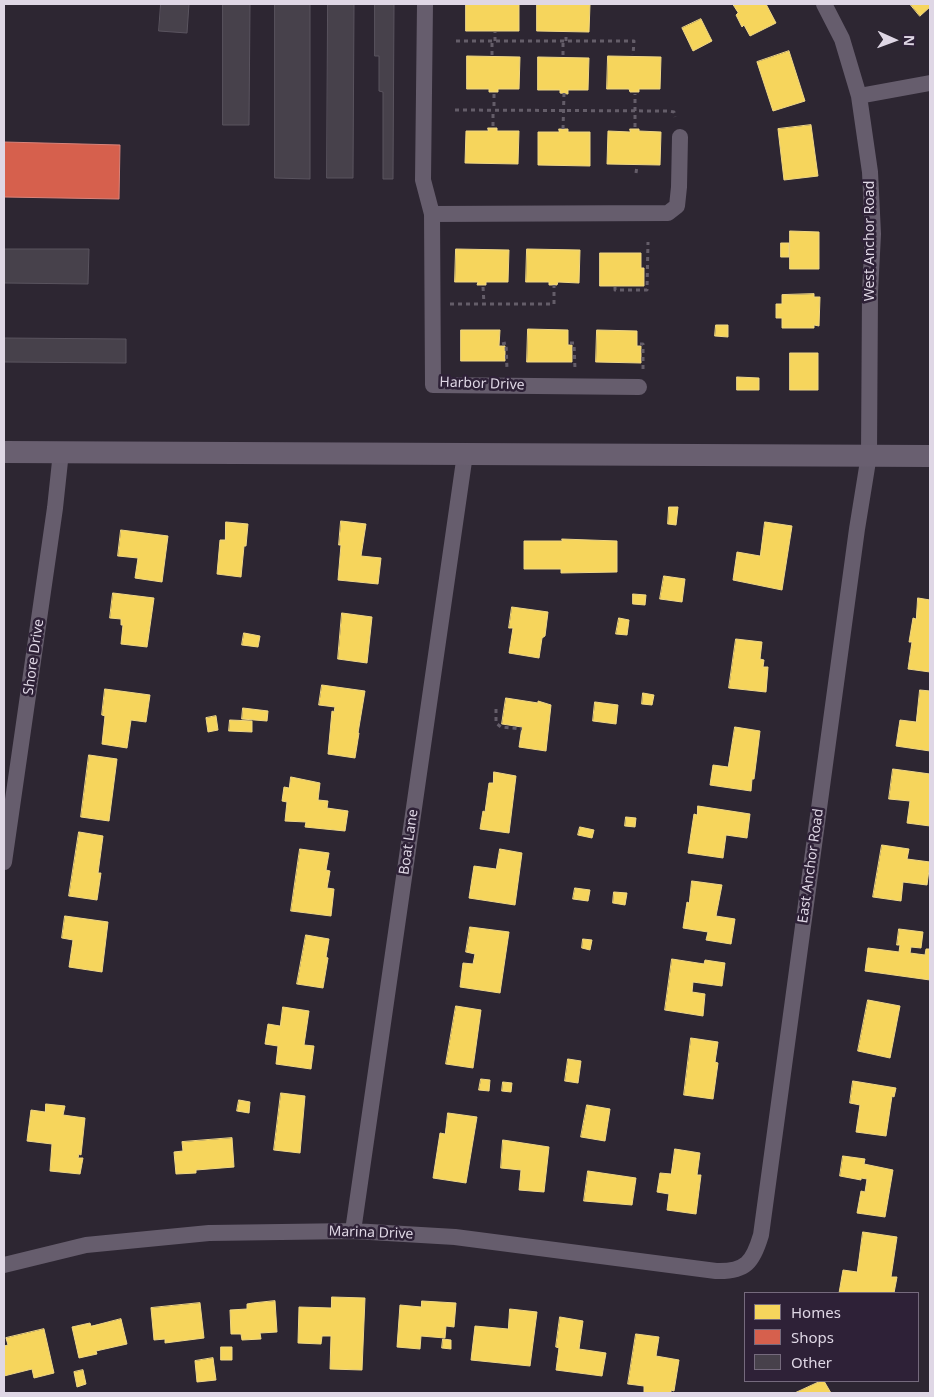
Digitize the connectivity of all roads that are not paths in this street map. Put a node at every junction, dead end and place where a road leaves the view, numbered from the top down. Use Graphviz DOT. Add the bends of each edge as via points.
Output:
graph roads {
  1 [pos="425,4"];
  2 [pos="824,4"];
  3 [pos="930,83"];
  4 [pos="860,96"];
  5 [pos="680,137"];
  6 [pos="432,214"];
  7 [pos="641,379"];
  8 [pos="4,452"];
  9 [pos="61,452"];
  10 [pos="464,454"];
  11 [pos="868,455"];
  12 [pos="930,456"];
  13 [pos="4,862"];
  14 [pos="353,1231"];
  15 [pos="4,1265"];
  16 [pos="740,1269"];
  1 -- 6 [label="street, Harbor Drive" via="423,180"];
  2 -- 4 [label="street, West Anchor Road" via="842,39"];
  3 -- 4 [label="street"];
  4 -- 11 [label="street, West Anchor Road" via="870,172 873,234"];
  5 -- 6 [label="street" via="678,206 668,213"];
  6 -- 7 [label="street, Harbor Drive" via="433,385"];
  8 -- 9 [label="main road"];
  9 -- 10 [label="main road"];
  9 -- 13 [label="street, Shore Drive"];
  10 -- 11 [label="main road"];
  10 -- 14 [label="street, Boat Lane"];
  11 -- 12 [label="main road"];
  11 -- 16 [label="street, East Anchor Road" via="761,1235 752,1259"];
  14 -- 15 [label="street, Marina Drive" via="209,1232 86,1245"];
  14 -- 16 [label="street, Marina Drive" via="455,1237 708,1270"];
}
